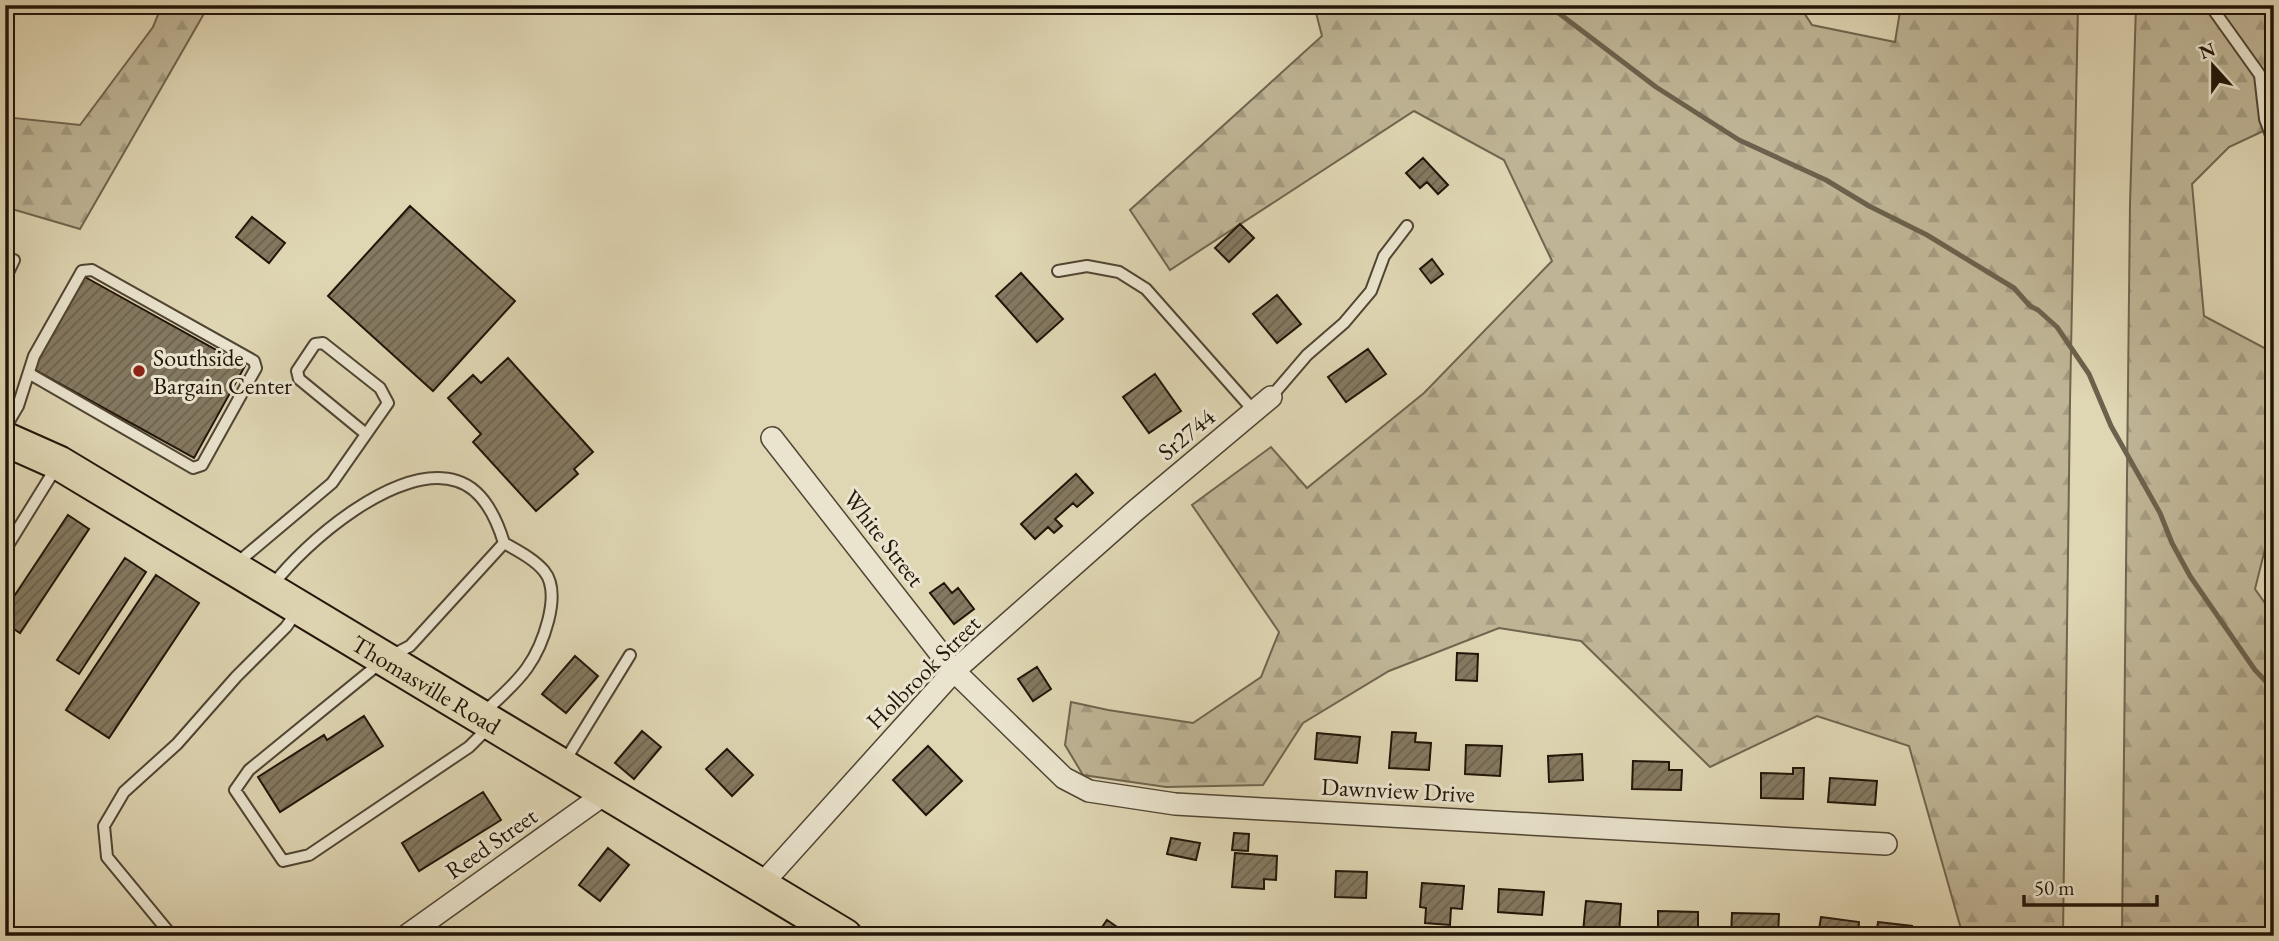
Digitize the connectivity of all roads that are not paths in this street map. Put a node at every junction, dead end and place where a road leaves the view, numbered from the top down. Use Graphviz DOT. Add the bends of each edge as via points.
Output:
graph roads {
  1 [pos="2210,5"];
  2 [pos="2274,143"];
  3 [pos="1407,226"];
  4 [pos="14,260"];
  5 [pos="1058,271"];
  6 [pos="5,279"];
  7 [pos="30,374"];
  8 [pos="1270,397"];
  9 [pos="1254,411"];
  10 [pos="5,428"];
  11 [pos="366,434"];
  12 [pos="772,438"];
  13 [pos="5,439"];
  14 [pos="59,463"];
  15 [pos="1135,511"];
  16 [pos="504,543"];
  17 [pos="5,550"];
  18 [pos="232,567"];
  19 [pos="269,589"];
  20 [pos="299,607"];
  21 [pos="630,655"];
  22 [pos="385,659"];
  23 [pos="954,671"];
  24 [pos="486,720"];
  25 [pos="562,766"];
  26 [pos="606,793"];
  27 [pos="1886,844"];
  28 [pos="762,884"];
  29 [pos="827,929"];
  30 [pos="420,932"];
  31 [pos="172,936"];
  1 -- 2 [label="lane" via="2260,75 2264,119"];
  3 -- 8 [label="lane" via="1384,256 1371,291"];
  4 -- 6 [label="lane"];
  5 -- 9 [label="lane" via="1087,266 1119,272 1146,289"];
  7 -- 7 [label="lane" via="193,468 202,465 256,368 254,360 92,270 82,271 34,356"];
  7 -- 10 [label="lane"];
  8 -- 9 [label="street, Sr2744"];
  9 -- 15 [label="street, Sr2744"];
  11 -- 11 [label="lane" via="388,403 380,388 323,343 315,344 297,372 299,379"];
  11 -- 18 [label="lane" via="332,483"];
  12 -- 23 [label="street, White Street"];
  13 -- 14 [label="main road, Thomasville Road"];
  14 -- 17 [label="lane"];
  14 -- 18 [label="main road, Thomasville Road"];
  15 -- 23 [label="street, Holbrook Street"];
  16 -- 19 [label="lane" via="497,520 482,498 458,481 427,478 402,484 348,514 289,563"];
  16 -- 22 [label="lane" via="410,646"];
  16 -- 24 [label="lane" via="546,573 552,597 546,632 528,668"];
  18 -- 19 [label="main road, Thomasville Road"];
  19 -- 20 [label="main road, Thomasville Road"];
  20 -- 22 [label="main road, Thomasville Road"];
  20 -- 31 [label="lane" via="286,627 177,744 124,792 104,827 107,857"];
  21 -- 25 [label="lane"];
  22 -- 24 [label="main road, Thomasville Road"];
  22 -- 24 [label="lane" via="249,769 235,790 283,861 309,855 469,747"];
  23 -- 27 [label="street, Dawnview Drive" via="1064,778 1089,791 1175,804"];
  23 -- 28 [label="street, Holbrook Street"];
  24 -- 25 [label="main road, Thomasville Road"];
  25 -- 26 [label="main road, Thomasville Road"];
  26 -- 28 [label="main road, Thomasville Road"];
  26 -- 30 [label="street, Reed Street"];
  28 -- 29 [label="main road, Thomasville Road"];
}
